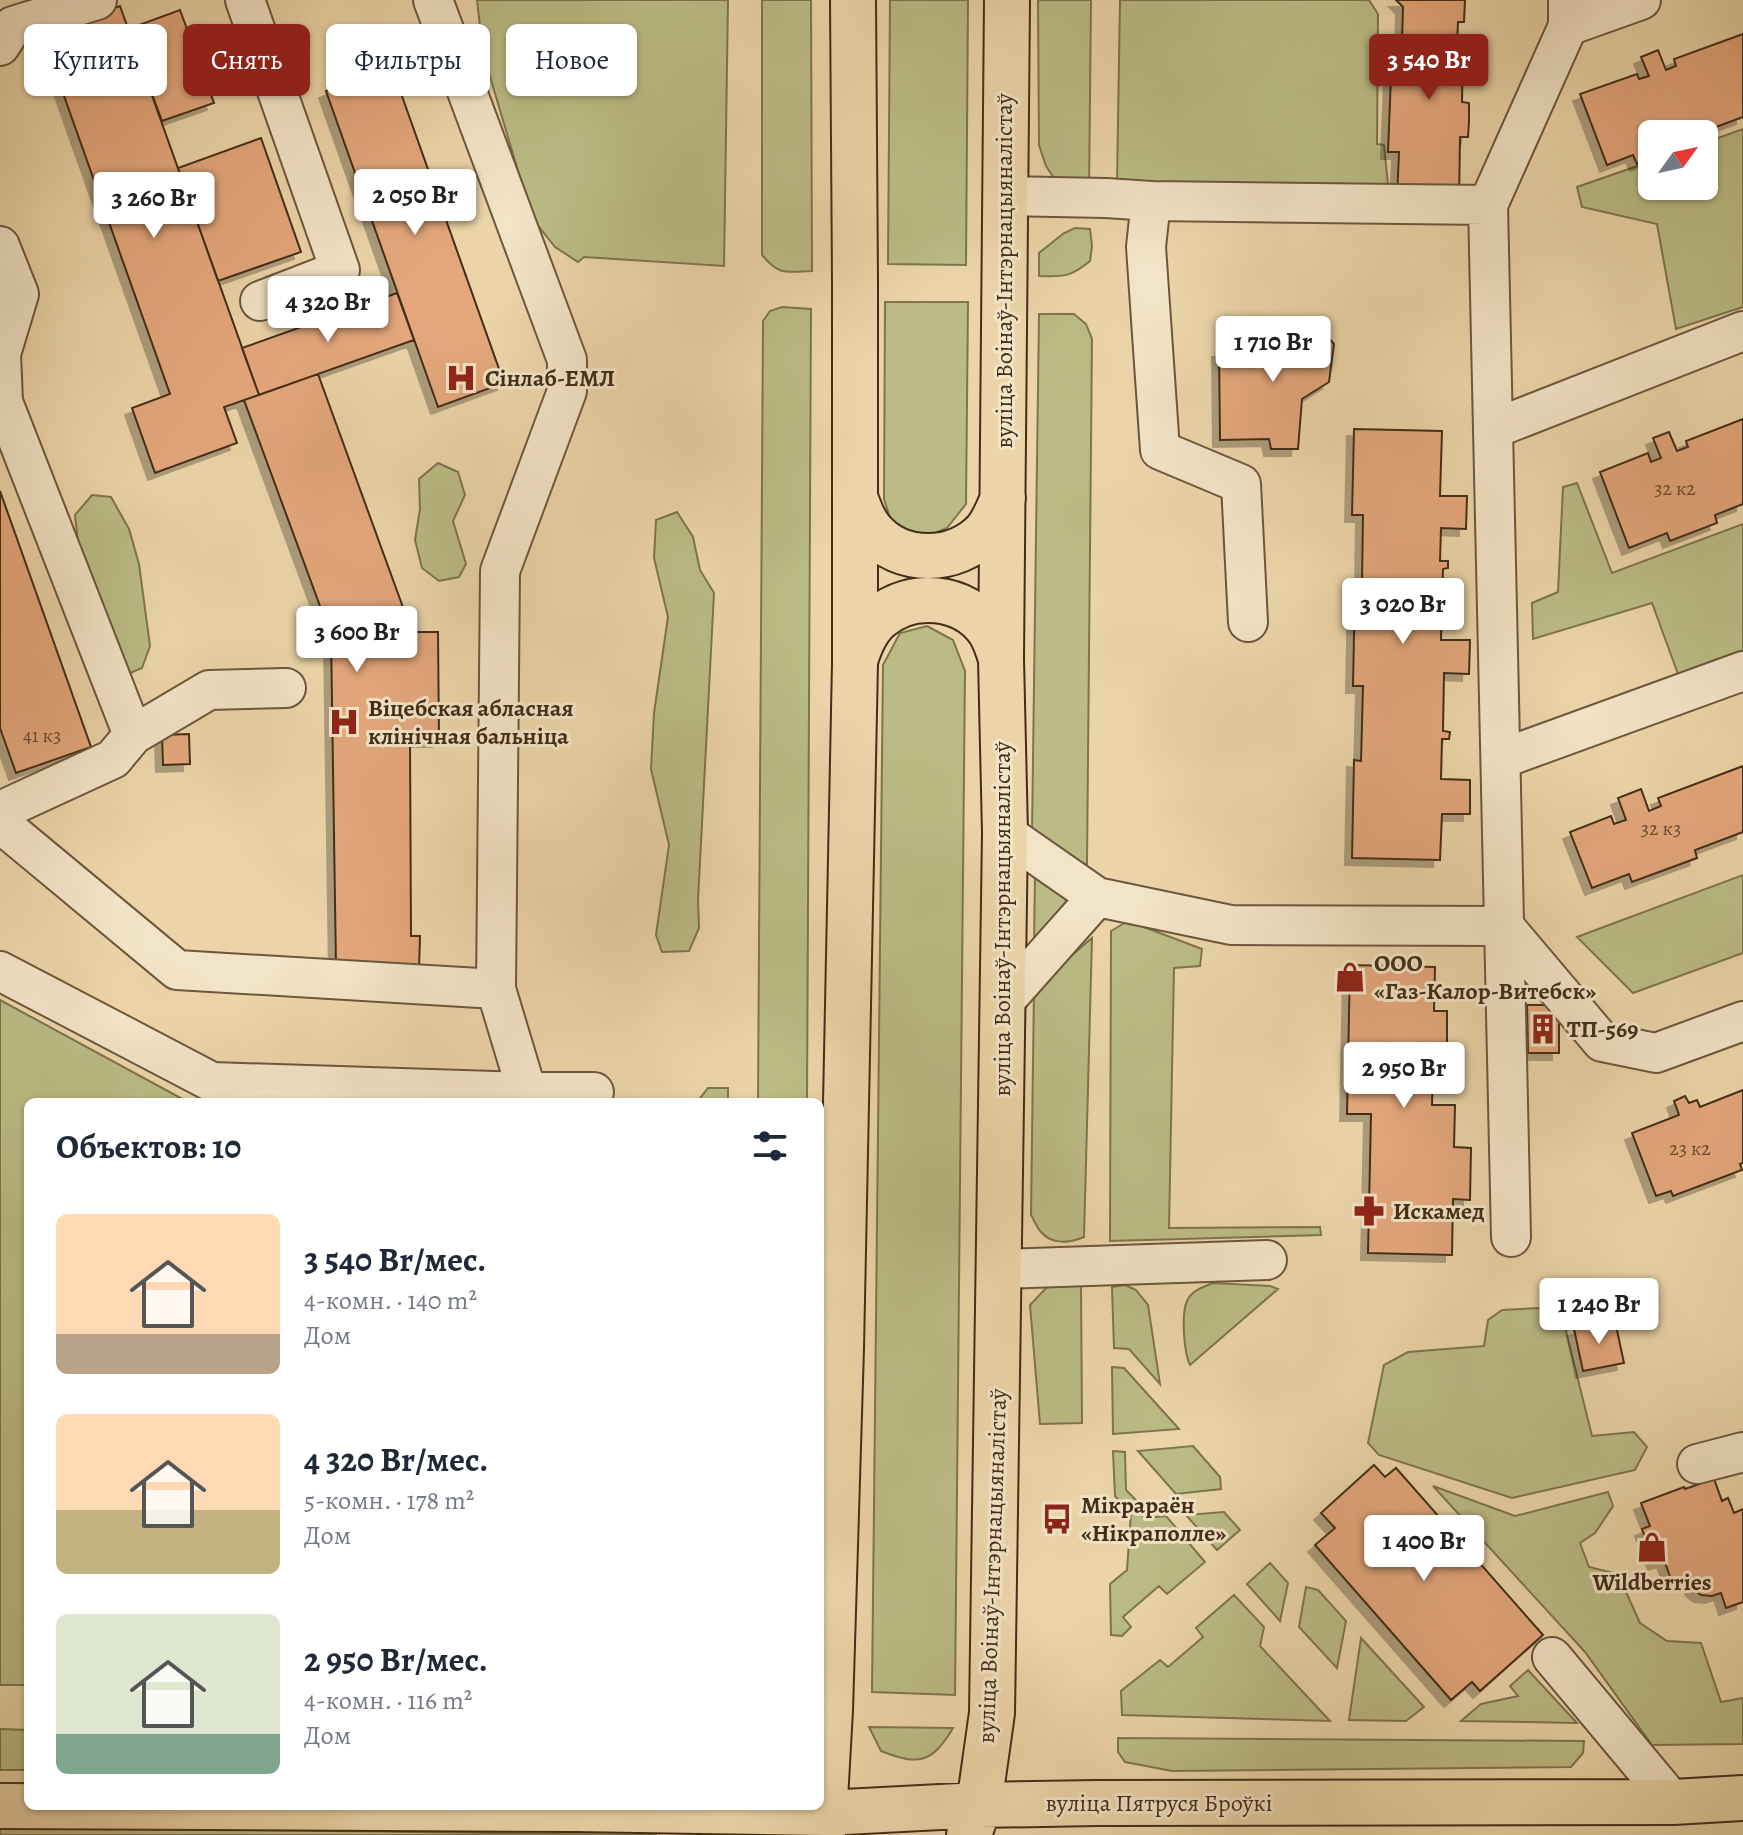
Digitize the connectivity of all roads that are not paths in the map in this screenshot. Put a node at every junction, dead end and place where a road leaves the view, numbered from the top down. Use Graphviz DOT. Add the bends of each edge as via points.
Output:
graph roads {
  1 [pos="97,0"];
  2 [pos="245,0"];
  3 [pos="433,0"];
  4 [pos="853,0"];
  5 [pos="1007,0"];
  6 [pos="1641,0"];
  7 [pos="1568,13"];
  8 [pos="0,46"];
  9 [pos="1005,196"];
  10 [pos="1151,201"];
  11 [pos="1488,205"];
  12 [pos="0,246"];
  13 [pos="260,301"];
  14 [pos="1743,331"];
  15 [pos="0,354"];
  16 [pos="2,403"];
  17 [pos="1493,429"];
  18 [pos="855,497"];
  19 [pos="1003,498"];
  20 [pos="1248,622"];
  21 [pos="1001,659"];
  22 [pos="855,663"];
  23 [pos="1743,671"];
  24 [pos="286,688"];
  25 [pos="133,735"];
  26 [pos="1501,759"];
  27 [pos="0,811"];
  28 [pos="0,823"];
  29 [pos="1005,833"];
  30 [pos="1097,897"];
  31 [pos="1504,926"];
  32 [pos="0,971"];
  33 [pos="496,989"];
  34 [pos="1002,1004"];
  35 [pos="1743,1021"];
  36 [pos="527,1092"];
  37 [pos="594,1092"];
  38 [pos="1511,1237"];
  39 [pos="1267,1260"];
  40 [pos="999,1269"];
  41 [pos="1743,1452"];
  42 [pos="1697,1464"];
  43 [pos="1552,1657"];
  44 [pos="1743,1798"];
  45 [pos="1673,1802"];
  46 [pos="0,1806"];
  47 [pos="24,1806"];
  48 [pos="592,1810"];
  49 [pos="974,1820"];
  50 [pos="824,1824"];
  1 -- 8 [label="lane" via="13,26"];
  2 -- 13 [label="lane" via="340,270"];
  3 -- 33 [label="lane" via="567,360 567,391 500,571"];
  4 -- 18 [label="main road"];
  5 -- 9 [label="main road, вуліца Воінаў-Інтэрнацыяналістаў"];
  6 -- 7 [label="lane"];
  7 -- 11 [label="lane"];
  9 -- 10 [label="lane"];
  9 -- 19 [label="main road, вуліца Воінаў-Інтэрнацыяналістаў"];
  10 -- 11 [label="lane"];
  10 -- 20 [label="lane" via="1146,247 1160,450 1241,484"];
  11 -- 17 [label="lane"];
  12 -- 15 [label="lane" via="19,294"];
  14 -- 17 [label="lane"];
  15 -- 16 [label="lane"];
  16 -- 25 [label="lane"];
  17 -- 26 [label="lane"];
  18 -- 19 [label="main road" via="861,515 879,537 920,556 957,552 973,543"];
  18 -- 22 [label="main road"];
  19 -- 21 [label="main road, вуліца Воінаў-Інтэрнацыяналістаў"];
  21 -- 22 [label="main road" via="996,642 975,616 928,599 911,601 879,618 863,638"];
  21 -- 29 [label="main road, вуліца Воінаў-Інтэрнацыяналістаў"];
  22 -- 50 [label="main road" via="841,1348"];
  23 -- 26 [label="lane"];
  24 -- 25 [label="lane" via="209,690"];
  25 -- 27 [label="lane" via="113,759"];
  26 -- 31 [label="lane"];
  28 -- 33 [label="lane" via="177,970"];
  29 -- 30 [label="lane"];
  29 -- 34 [label="main road, вуліца Воінаў-Інтэрнацыяналістаў"];
  30 -- 31 [label="lane" via="1231,925"];
  30 -- 34 [label="lane"];
  31 -- 35 [label="lane" via="1602,1042 1656,1053"];
  31 -- 38 [label="lane"];
  32 -- 36 [label="lane" via="212,1082"];
  33 -- 36 [label="lane"];
  34 -- 40 [label="main road, вуліца Воінаў-Інтэрнацыяналістаў"];
  36 -- 37 [label="lane"];
  39 -- 40 [label="lane"];
  40 -- 49 [label="main road, вуліца Воінаў-Інтэрнацыяналістаў" via="992,1713"];
  41 -- 42 [label="lane"];
  43 -- 45 [label="lane"];
  44 -- 45 [label="main road, вуліца Пятруся Броўкі"];
  45 -- 49 [label="main road, вуліца Пятруся Броўкі" via="1097,1803"];
  46 -- 47 [label="main road, вуліца Пятруся Броўкі"];
  48 -- 50 [label="main road, вуліца Пятруся Броўкі"];
  49 -- 50 [label="main road, вуліца Пятруся Броўкі"];
}
